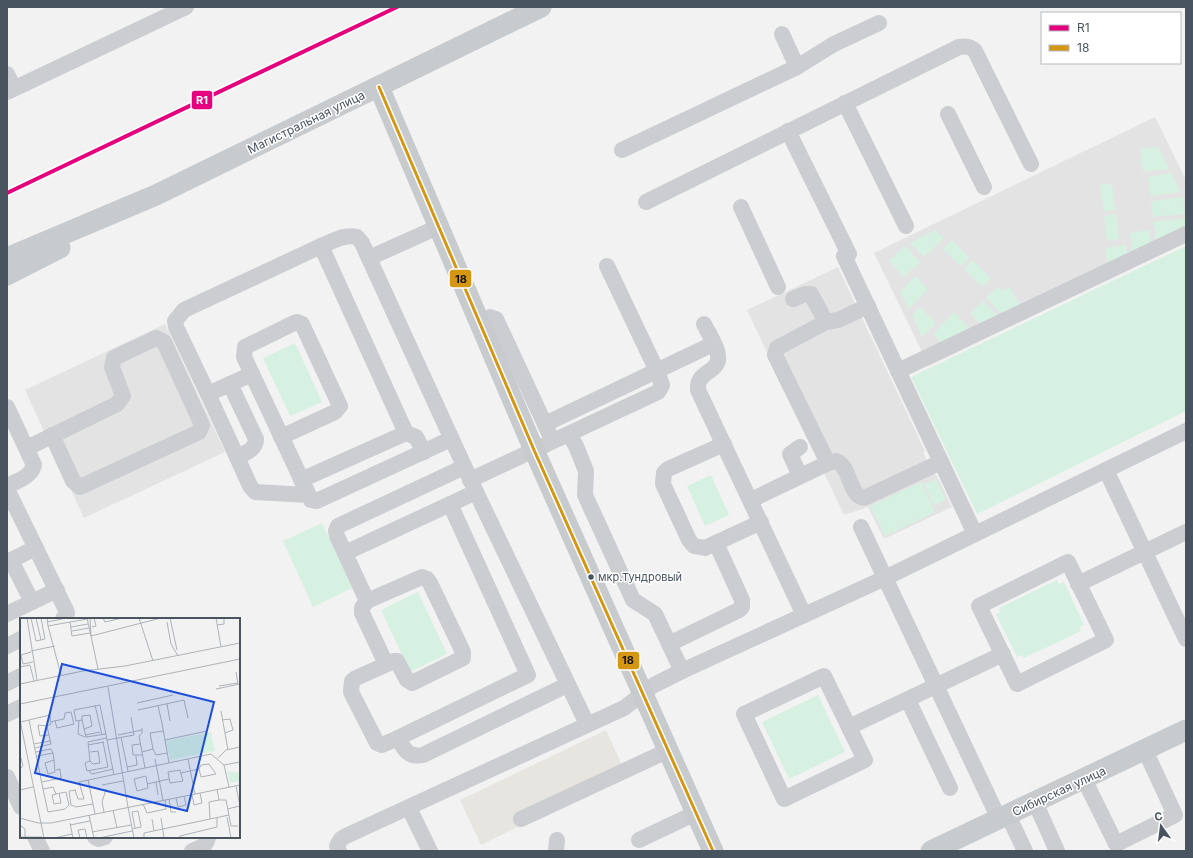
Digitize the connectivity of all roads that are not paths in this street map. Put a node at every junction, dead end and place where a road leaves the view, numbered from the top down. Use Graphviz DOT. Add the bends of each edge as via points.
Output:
graph roads {
  1 [pos="186,7"];
  2 [pos="541,7"];
  3 [pos="879,23"];
  4 [pos="782,34"];
  5 [pos="797,67"];
  6 [pos="7,74"];
  7 [pos="379,87"];
  8 [pos="11,90"];
  9 [pos="845,103"];
  10 [pos="948,114"];
  11 [pos="788,131"];
  12 [pos="622,150"];
  13 [pos="1032,164"];
  14 [pos="984,187"];
  15 [pos="156,195"];
  16 [pos="646,202"];
  17 [pos="741,207"];
  18 [pos="906,226"];
  19 [pos="438,227"];
  20 [pos="1186,234"];
  21 [pos="322,246"];
  22 [pos="7,258"];
  23 [pos="369,258"];
  24 [pos="607,266"];
  25 [pos="7,276"];
  26 [pos="778,287"];
  27 [pos="793,299"];
  28 [pos="868,306"];
  29 [pos="479,322"];
  30 [pos="826,322"];
  31 [pos="704,324"];
  32 [pos="713,344"];
  33 [pos="657,371"];
  34 [pos="898,371"];
  35 [pos="252,374"];
  36 [pos="230,384"];
  37 [pos="208,394"];
  38 [pos="7,407"];
  39 [pos="545,424"];
  40 [pos="1186,431"];
  41 [pos="406,433"];
  42 [pos="569,434"];
  43 [pos="52,435"];
  44 [pos="281,437"];
  45 [pos="451,439"];
  46 [pos="553,442"];
  47 [pos="724,444"];
  48 [pos="800,447"];
  49 [pos="27,448"];
  50 [pos="534,450"];
  51 [pos="424,452"];
  52 [pos="237,457"];
  53 [pos="941,462"];
  54 [pos="828,463"];
  55 [pos="1106,470"];
  56 [pos="800,476"];
  57 [pos="301,480"];
  58 [pos="470,480"];
  59 [pos="7,487"];
  60 [pos="308,495"];
  61 [pos="751,500"];
  62 [pos="450,504"];
  63 [pos="761,522"];
  64 [pos="861,528"];
  65 [pos="1186,532"];
  66 [pos="975,534"];
  67 [pos="716,543"];
  68 [pos="36,548"];
  69 [pos="1145,552"];
  70 [pos="344,553"];
  71 [pos="9,561"];
  72 [pos="885,578"];
  73 [pos="1078,584"];
  74 [pos="57,590"];
  75 [pos="367,601"];
  76 [pos="32,602"];
  77 [pos="7,614"];
  78 [pos="804,615"];
  79 [pos="64,618"];
  80 [pos="1186,639"];
  81 [pos="20,640"];
  82 [pos="669,644"];
  83 [pos="7,646"];
  84 [pos="1003,654"];
  85 [pos="386,664"];
  86 [pos="682,671"];
  87 [pos="528,675"];
  88 [pos="20,676"];
  89 [pos="7,683"];
  90 [pos="567,685"];
  91 [pos="936,686"];
  92 [pos="545,694"];
  93 [pos="642,694"];
  94 [pos="908,700"];
  95 [pos="20,708"];
  96 [pos="7,714"];
  97 [pos="587,724"];
  98 [pos="849,727"];
  99 [pos="1186,730"];
  100 [pos="398,738"];
  101 [pos="1145,750"];
  102 [pos="667,752"];
  103 [pos="7,777"];
  104 [pos="1084,778"];
  105 [pos="950,788"];
  106 [pos="1035,802"];
  107 [pos="15,803"];
  108 [pos="409,808"];
  109 [pos="696,813"];
  110 [pos="1004,817"];
  111 [pos="521,819"];
  112 [pos="36,838"];
  113 [pos="208,838"];
  114 [pos="639,840"];
  115 [pos="42,851"];
  116 [pos="192,851"];
  117 [pos="339,851"];
  118 [pos="430,851"];
  119 [pos="713,851"];
  120 [pos="931,851"];
  121 [pos="1025,851"];
  122 [pos="1057,851"];
  1 -- 8 [label="street"];
  2 -- 7 [label="main road, Магистральная улица"];
  3 -- 5 [label="street" via="834,44"];
  4 -- 5 [label="street"];
  5 -- 12 [label="street"];
  6 -- 8 [label="street"];
  7 -- 15 [label="main road, Магистральная улица"];
  7 -- 19 [label="main road"];
  9 -- 11 [label="street"];
  9 -- 13 [label="street" via="959,47 971,47"];
  9 -- 18 [label="street"];
  10 -- 14 [label="street"];
  11 -- 16 [label="street"];
  11 -- 28 [label="street"];
  15 -- 22 [label="main road, Магистральная улица"];
  15 -- 25 [label="main road, Магистральная улица"];
  17 -- 26 [label="street"];
  19 -- 23 [label="street"];
  19 -- 29 [label="main road"];
  20 -- 34 [label="street"];
  21 -- 23 [label="street" via="341,237 357,237"];
  21 -- 37 [label="street" via="178,315 176,327"];
  21 -- 41 [label="street"];
  23 -- 45 [label="street"];
  24 -- 33 [label="street"];
  27 -- 30 [label="street" via="811,294"];
  28 -- 30 [label="street" via="838,320"];
  28 -- 34 [label="street"];
  29 -- 39 [label="street" via="490,317 496,319"];
  29 -- 50 [label="main road"];
  30 -- 54 [label="street" via="779,345 775,355"];
  31 -- 32 [label="street"];
  32 -- 33 [label="street"];
  32 -- 47 [label="street" via="718,354 717,365 700,377 698,390"];
  33 -- 39 [label="street"];
  33 -- 42 [label="street" via="662,385 658,392"];
  34 -- 53 [label="street"];
  35 -- 36 [label="street"];
  35 -- 44 [label="street"];
  35 -- 44 [label="street" via="244,357 245,347 292,324 302,324 340,406 335,412"];
  36 -- 37 [label="street"];
  36 -- 52 [label="street" via="256,439 250,450"];
  37 -- 52 [label="street"];
  38 -- 49 [label="street"];
  39 -- 46 [label="street"];
  40 -- 55 [label="street"];
  41 -- 51 [label="street" via="416,437"];
  41 -- 57 [label="street"];
  42 -- 46 [label="street"];
  42 -- 82 [label="street" via="586,471 585,495 633,600 655,614"];
  43 -- 43 [label="street" via="117,404 121,400 122,391 112,367 114,358 156,338 164,342 202,425 199,432 80,487 74,481"];
  43 -- 49 [label="street"];
  44 -- 57 [label="street"];
  45 -- 51 [label="street"];
  45 -- 58 [label="street"];
  46 -- 50 [label="street"];
  47 -- 61 [label="street"];
  47 -- 67 [label="street" via="668,469 662,479 691,544 705,548"];
  48 -- 56 [label="street" via="790,454"];
  49 -- 59 [label="street" via="33,460 33,471"];
  50 -- 58 [label="street"];
  50 -- 93 [label="main road"];
  51 -- 60 [label="street" via="321,500 311,500"];
  52 -- 60 [label="street" via="255,492"];
  53 -- 54 [label="street" via="864,498 857,495 841,464 836,461"];
  53 -- 66 [label="street"];
  54 -- 56 [label="street"];
  55 -- 66 [label="street"];
  55 -- 69 [label="street"];
  56 -- 61 [label="street"];
  57 -- 60 [label="street"];
  58 -- 62 [label="street"];
  58 -- 70 [label="street" via="341,522 336,531"];
  58 -- 90 [label="street"];
  59 -- 68 [label="street"];
  61 -- 63 [label="street"];
  62 -- 70 [label="street"];
  62 -- 87 [label="street"];
  63 -- 67 [label="street"];
  63 -- 78 [label="street"];
  64 -- 72 [label="street"];
  65 -- 69 [label="street"];
  66 -- 72 [label="street"];
  67 -- 82 [label="street" via="742,600 742,607"];
  68 -- 71 [label="street"];
  68 -- 74 [label="street"];
  69 -- 73 [label="street"];
  69 -- 80 [label="street"];
  70 -- 75 [label="street"];
  71 -- 76 [label="street"];
  72 -- 78 [label="street"];
  72 -- 91 [label="street"];
  73 -- 84 [label="street" via="1068,562 979,606"];
  73 -- 84 [label="street" via="1106,640 1017,684"];
  74 -- 76 [label="street"];
  74 -- 79 [label="street" via="67,613"];
  75 -- 85 [label="street" via="362,613"];
  75 -- 85 [label="street" via="417,578 427,579 464,655 460,660 412,683 407,680 397,661"];
  76 -- 77 [label="street"];
  78 -- 86 [label="street"];
  81 -- 83 [label="street"];
  82 -- 86 [label="street"];
  84 -- 91 [label="street"];
  85 -- 100 [label="street" via="356,678 350,687 377,743 382,744"];
  86 -- 93 [label="street"];
  87 -- 92 [label="street" via="536,678"];
  87 -- 100 [label="street"];
  88 -- 89 [label="street"];
  90 -- 92 [label="street"];
  90 -- 97 [label="street"];
  91 -- 94 [label="street"];
  91 -- 110 [label="street"];
  92 -- 100 [label="street" via="536,702 423,755 409,755"];
  93 -- 97 [label="street" via="624,708"];
  93 -- 102 [label="main road"];
  94 -- 98 [label="street"];
  94 -- 105 [label="street"];
  95 -- 96 [label="street"];
  97 -- 108 [label="street"];
  98 -- 98 [label="street" via="824,676 744,714 784,799 865,760"];
  99 -- 101 [label="main road, Сибирская улица"];
  101 -- 104 [label="main road, Сибирская улица"];
  101 -- 104 [label="street" via="1175,814 1116,844"];
  102 -- 109 [label="main road"];
  102 -- 111 [label="street"];
  103 -- 107 [label="street"];
  104 -- 106 [label="main road, Сибирская улица"];
  106 -- 110 [label="main road, Сибирская улица"];
  106 -- 122 [label="street"];
  108 -- 117 [label="street" via="341,839 337,846"];
  108 -- 118 [label="street"];
  109 -- 114 [label="street"];
  109 -- 119 [label="main road"];
  110 -- 120 [label="main road, Сибирская улица"];
  110 -- 121 [label="street"];
  112 -- 115 [label="street"];
  113 -- 116 [label="street" via="204,845"];
}
